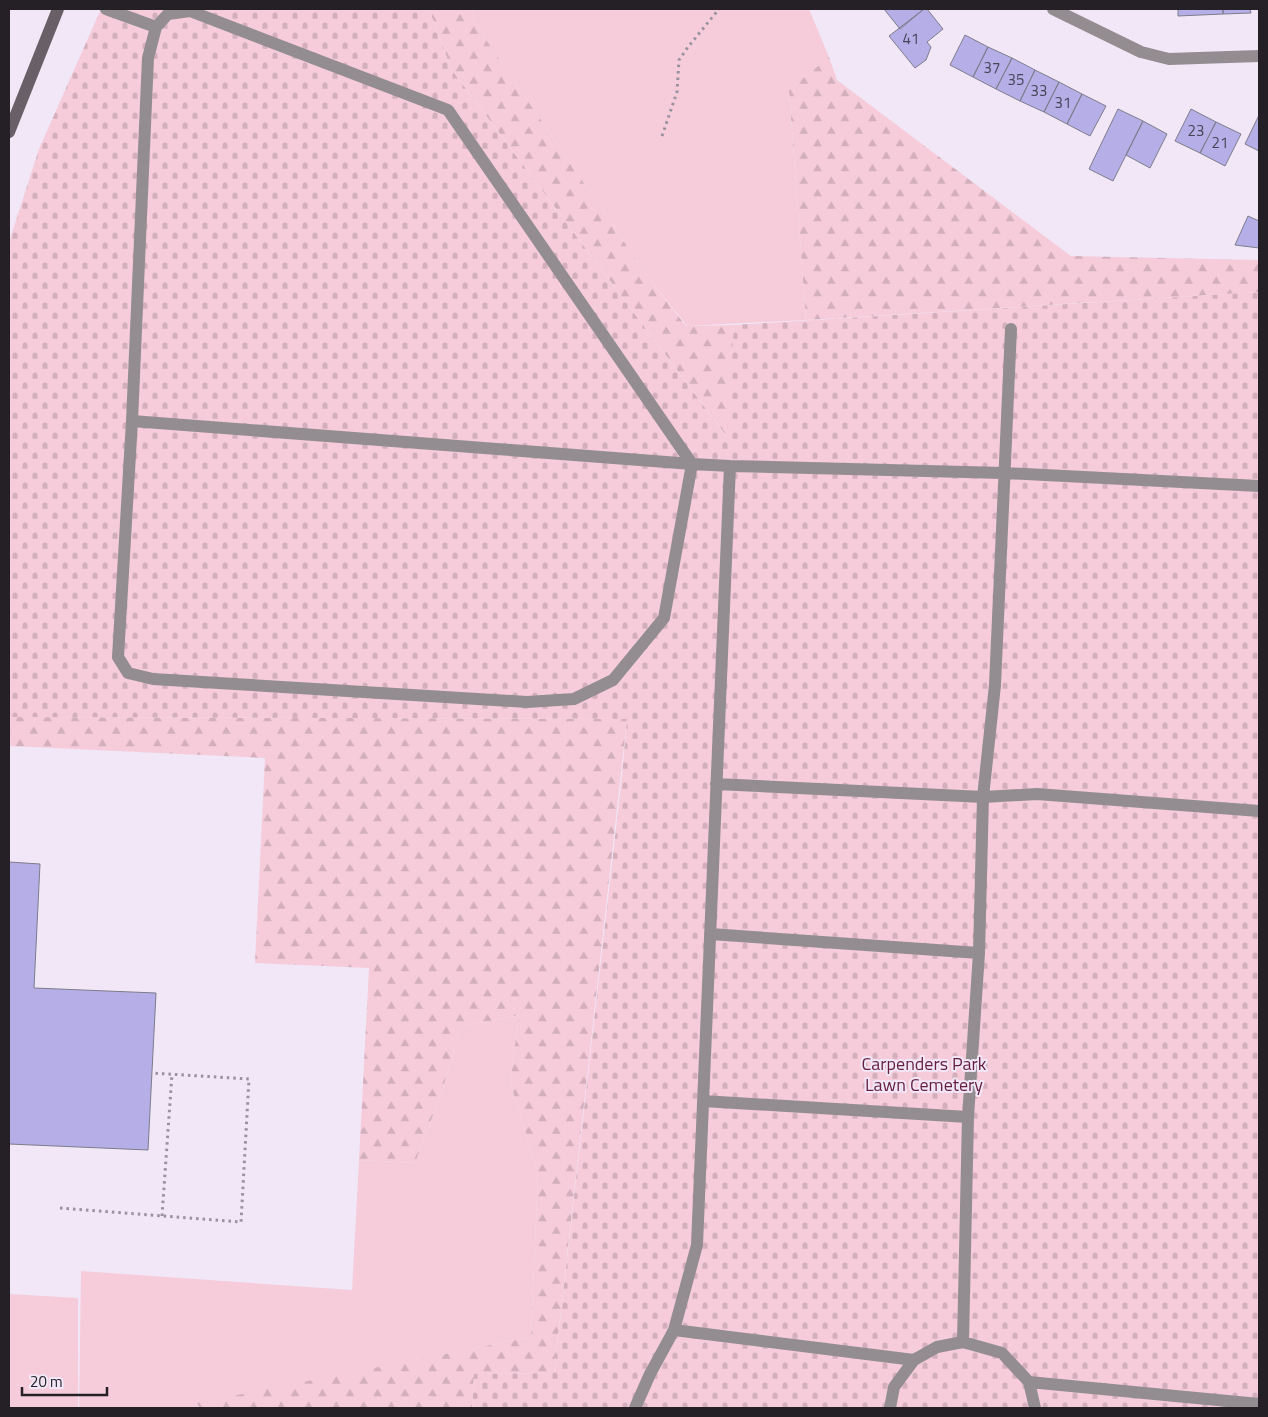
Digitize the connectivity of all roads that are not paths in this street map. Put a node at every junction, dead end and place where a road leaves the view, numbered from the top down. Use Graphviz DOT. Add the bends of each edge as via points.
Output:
graph roads {
  1 [pos="58,9"];
  2 [pos="106,9"];
  3 [pos="1053,9"];
  4 [pos="156,27"];
  5 [pos="1259,56"];
  6 [pos="9,132"];
  7 [pos="1011,329"];
  8 [pos="132,421"];
  9 [pos="692,464"];
  10 [pos="730,466"];
  11 [pos="1004,473"];
  12 [pos="1259,486"];
  13 [pos="716,784"];
  14 [pos="983,796"];
  15 [pos="1259,810"];
  16 [pos="710,934"];
  17 [pos="979,953"];
  18 [pos="703,1101"];
  19 [pos="968,1117"];
  20 [pos="674,1330"];
  21 [pos="963,1342"];
  22 [pos="914,1360"];
  23 [pos="1029,1382"];
  24 [pos="1259,1404"];
  25 [pos="635,1408"];
  26 [pos="890,1408"];
  27 [pos="1035,1408"];
  1 -- 6 [label="main road"];
  2 -- 4 [label="street"];
  3 -- 5 [label="street" via="1141,52 1157,56 1177,59"];
  4 -- 8 [label="street" via="148,58"];
  4 -- 9 [label="street" via="168,14 190,11 448,110"];
  7 -- 11 [label="street"];
  8 -- 9 [label="street"];
  8 -- 9 [label="street" via="118,657 128,673 153,679 527,702 574,698 613,680 664,618"];
  9 -- 10 [label="street"];
  10 -- 11 [label="street"];
  10 -- 13 [label="street"];
  11 -- 12 [label="street"];
  11 -- 14 [label="street" via="995,685"];
  13 -- 14 [label="street"];
  13 -- 16 [label="street"];
  14 -- 15 [label="street" via="1037,794"];
  14 -- 17 [label="street"];
  16 -- 17 [label="street"];
  16 -- 18 [label="street"];
  17 -- 19 [label="street"];
  18 -- 19 [label="street"];
  18 -- 20 [label="street" via="697,1246"];
  19 -- 21 [label="street"];
  20 -- 22 [label="street"];
  20 -- 25 [label="street"];
  21 -- 22 [label="street" via="937,1347"];
  21 -- 23 [label="street" via="1002,1352"];
  22 -- 26 [label="street" via="894,1387"];
  23 -- 24 [label="street"];
  23 -- 27 [label="street"];
}
